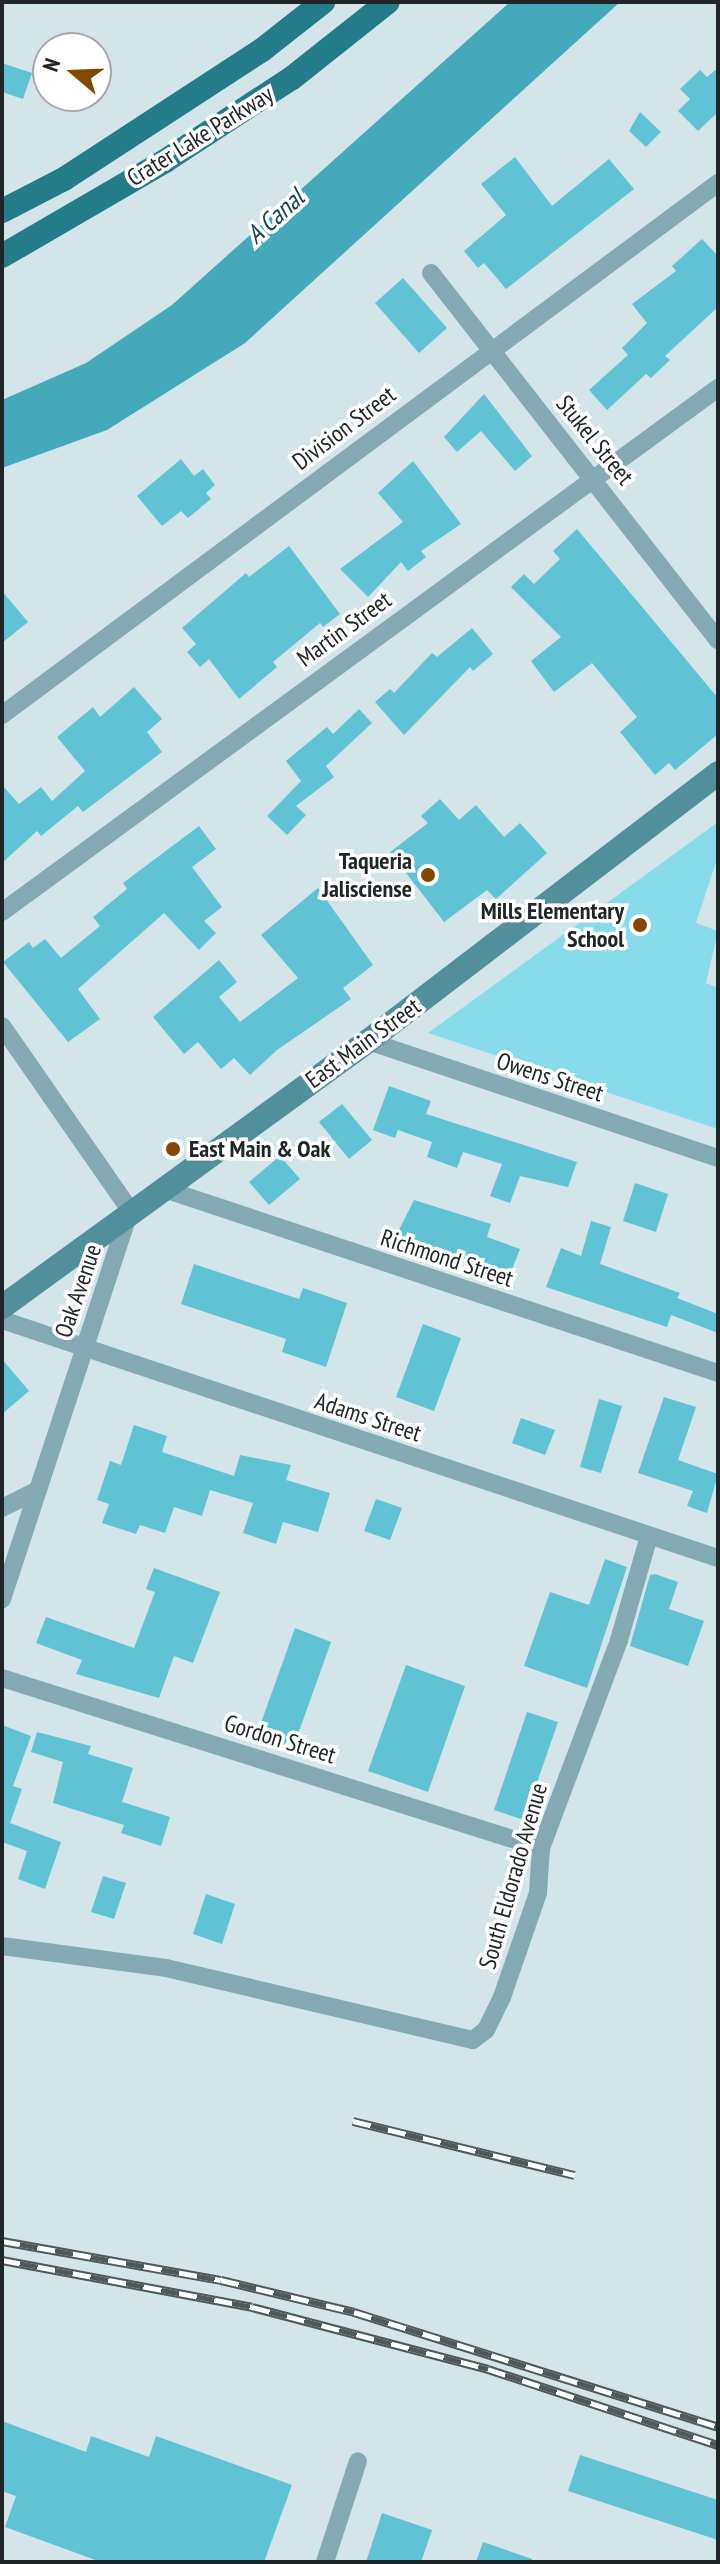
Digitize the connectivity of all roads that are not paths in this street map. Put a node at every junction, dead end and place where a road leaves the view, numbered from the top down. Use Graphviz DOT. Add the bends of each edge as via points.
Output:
graph roads {
  1 [pos="323,2"];
  2 [pos="388,2"];
  3 [pos="718,183"];
  4 [pos="2,211"];
  5 [pos="2,256"];
  6 [pos="431,273"];
  7 [pos="490,349"];
  8 [pos="718,388"];
  9 [pos="593,475"];
  10 [pos="718,640"];
  11 [pos="2,715"];
  12 [pos="718,773"];
  13 [pos="2,912"];
  14 [pos="2,1026"];
  15 [pos="368,1041"];
  16 [pos="718,1158"];
  17 [pos="161,1188"];
  18 [pos="130,1210"];
  19 [pos="2,1307"];
  20 [pos="2,1320"];
  21 [pos="84,1348"];
  22 [pos="718,1373"];
  23 [pos="38,1490"];
  24 [pos="2,1508"];
  25 [pos="649,1536"];
  26 [pos="718,1558"];
  27 [pos="2,1600"];
  28 [pos="2,1678"];
  29 [pos="541,1848"];
  30 [pos="2,1946"];
  31 [pos="358,2461"];
  32 [pos="325,2562"];
  1 -- 4 [label="main road, Crater Lake Parkway" via="262,50 64,179"];
  2 -- 5 [label="main road, Crater Lake Parkway" via="279,87"];
  3 -- 7 [label="street, Division Street"];
  6 -- 7 [label="street, Stukel Street"];
  7 -- 9 [label="street, Stukel Street"];
  7 -- 11 [label="street, Division Street"];
  8 -- 9 [label="street, Martin Street"];
  9 -- 10 [label="street, Stukel Street"];
  9 -- 13 [label="street, Martin Street"];
  12 -- 15 [label="street, East Main Street"];
  14 -- 18 [label="street"];
  15 -- 16 [label="street, Owens Street"];
  15 -- 17 [label="street, East Main Street"];
  17 -- 18 [label="street, East Main Street"];
  17 -- 22 [label="street, Richmond Street"];
  18 -- 19 [label="street, East Main Street"];
  18 -- 21 [label="street, Oak Avenue"];
  20 -- 21 [label="street, Adams Street"];
  21 -- 23 [label="street, Oak Avenue"];
  21 -- 25 [label="street, Adams Street"];
  23 -- 24 [label="street"];
  23 -- 27 [label="street, Oak Avenue"];
  25 -- 26 [label="street, Adams Street"];
  25 -- 29 [label="street, South Eldorado Avenue" via="619,1640"];
  28 -- 29 [label="street, Gordon Street"];
  29 -- 30 [label="street, South Eldorado Avenue" via="538,1893 502,1997 486,2030 473,2040 166,1968"];
  31 -- 32 [label="street"];
}
